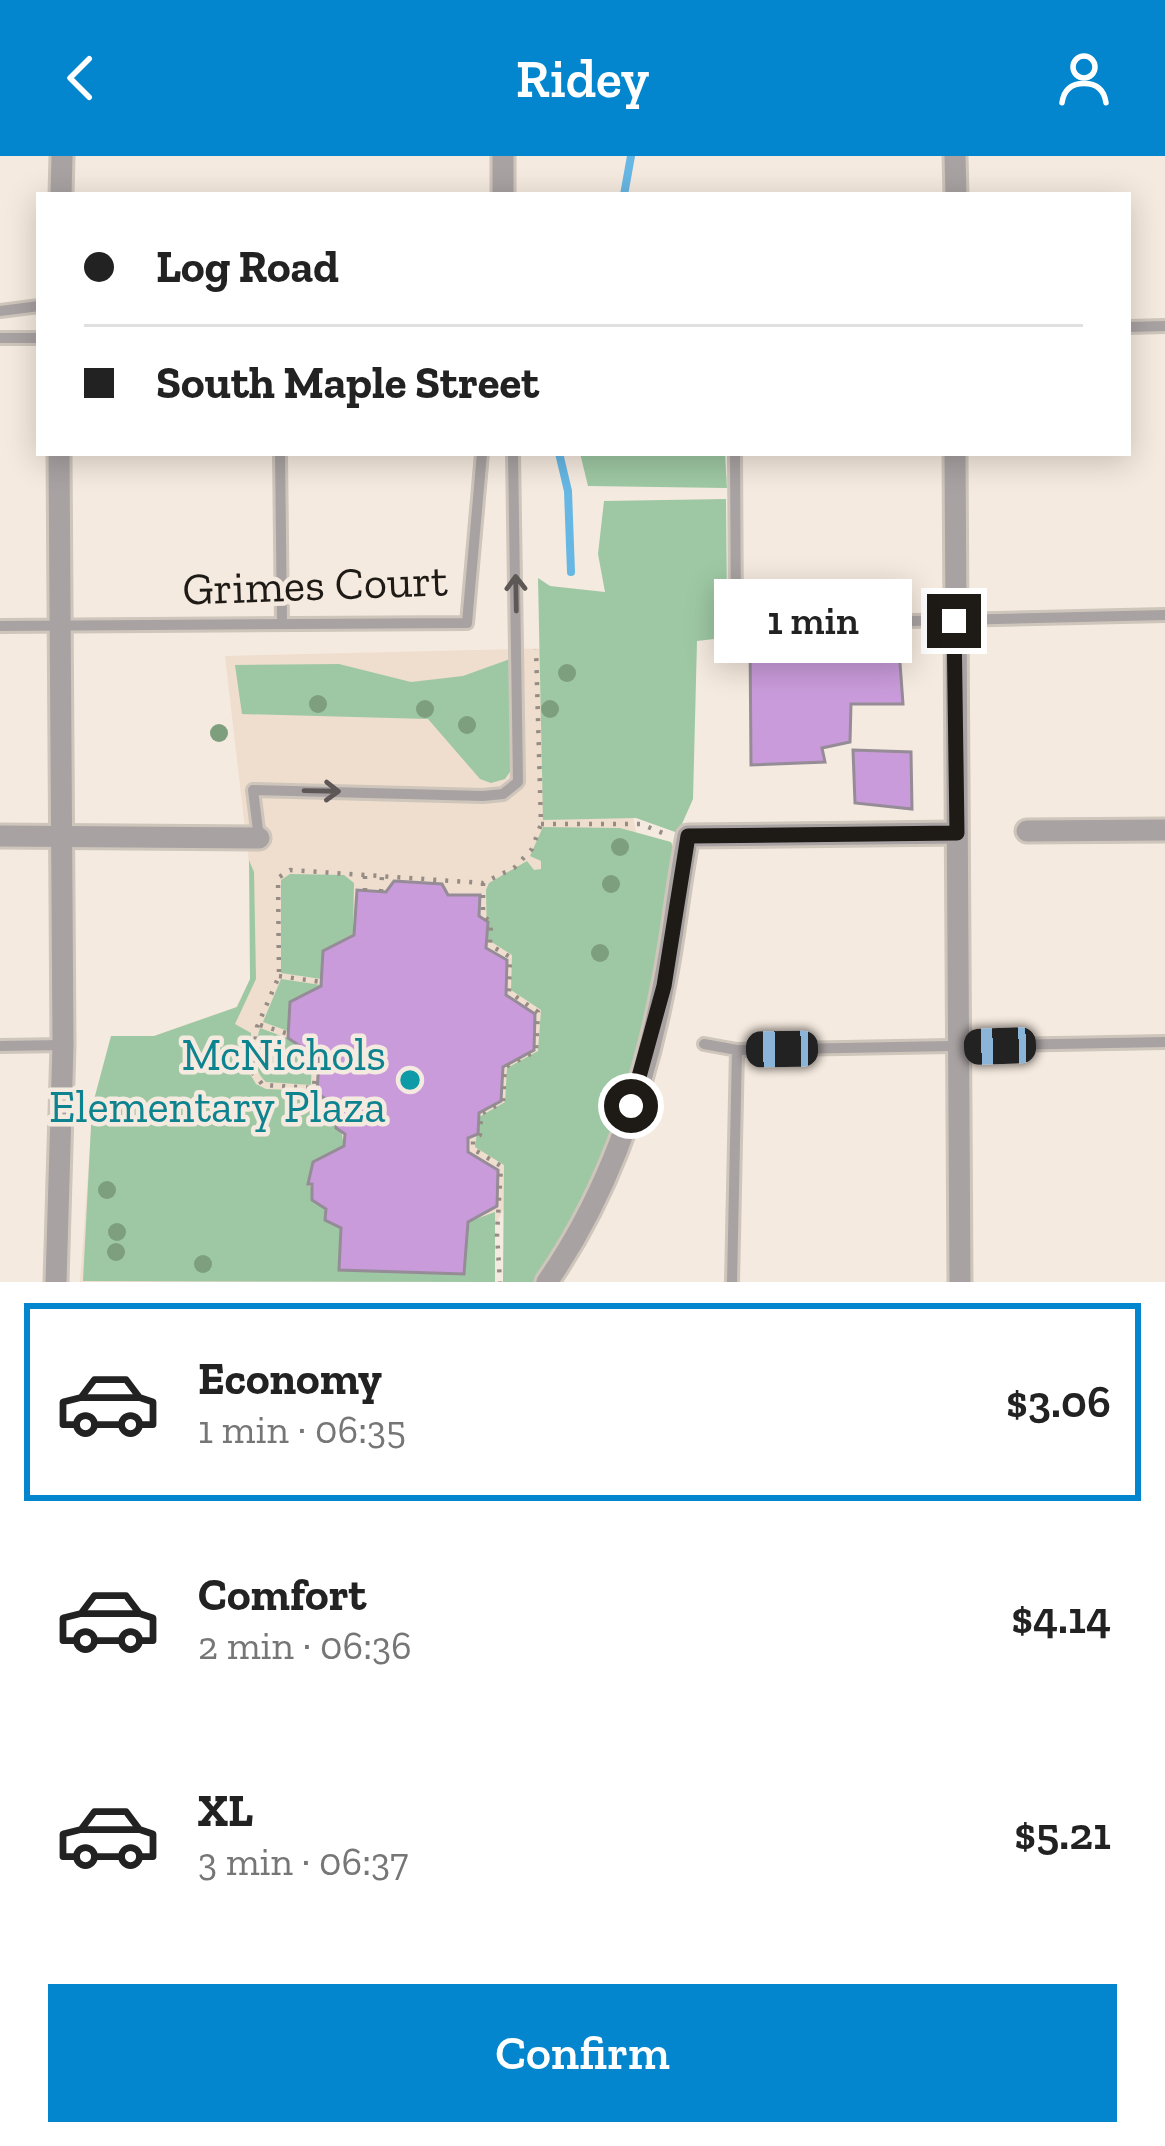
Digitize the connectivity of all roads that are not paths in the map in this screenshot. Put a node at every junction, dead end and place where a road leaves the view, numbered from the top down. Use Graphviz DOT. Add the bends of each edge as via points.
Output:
graph roads {
  1 [pos="62,156"];
  2 [pos="503,156"];
  3 [pos="956,156"];
  4 [pos="61,192"];
  5 [pos="503,192"];
  6 [pos="956,192"];
  7 [pos="36,306"];
  8 [pos="0,311"];
  9 [pos="1165,326"];
  10 [pos="1131,327"];
  11 [pos="0,338"];
  12 [pos="36,338"];
  13 [pos="59,456"];
  14 [pos="280,456"];
  15 [pos="482,456"];
  16 [pos="513,456"];
  17 [pos="735,456"];
  18 [pos="955,456"];
  19 [pos="1165,616"];
  20 [pos="954,621"];
  21 [pos="282,624"];
  22 [pos="0,626"];
  23 [pos="60,626"];
  24 [pos="1165,830"];
  25 [pos="1027,831"];
  26 [pos="957,833"];
  27 [pos="60,835"];
  28 [pos="0,836"];
  29 [pos="259,838"];
  30 [pos="1165,1042"];
  31 [pos="704,1044"];
  32 [pos="0,1046"];
  33 [pos="63,1046"];
  34 [pos="959,1047"];
  35 [pos="737,1050"];
  36 [pos="56,1282"];
  37 [pos="547,1282"];
  38 [pos="732,1282"];
  39 [pos="960,1282"];
  1 -- 4 [label="street"];
  2 -- 5 [label="street"];
  3 -- 6 [label="street"];
  7 -- 8 [label="lane"];
  9 -- 10 [label="lane"];
  11 -- 12 [label="lane"];
  13 -- 23 [label="street"];
  14 -- 21 [label="lane"];
  15 -- 21 [label="lane, Grimes Court" via="467,623"];
  29 -- 16 [label="lane, one-way" via="253,790 484,796 518,782"];
  17 -- 20 [label="lane" via="736,625"];
  18 -- 20 [label="street"];
  19 -- 20 [label="lane"];
  20 -- 26 [label="street"];
  21 -- 23 [label="lane, Grimes Court"];
  22 -- 23 [label="lane, Grimes Court"];
  23 -- 27 [label="street"];
  24 -- 25 [label="street"];
  26 -- 34 [label="street"];
  26 -- 37 [label="street" via="687,841 664,986 616,1158"];
  27 -- 28 [label="street"];
  27 -- 29 [label="street"];
  27 -- 33 [label="street"];
  30 -- 34 [label="lane"];
  31 -- 35 [label="lane"];
  32 -- 33 [label="lane"];
  33 -- 36 [label="street"];
  34 -- 35 [label="lane"];
  34 -- 39 [label="street"];
  35 -- 38 [label="lane"];
}
